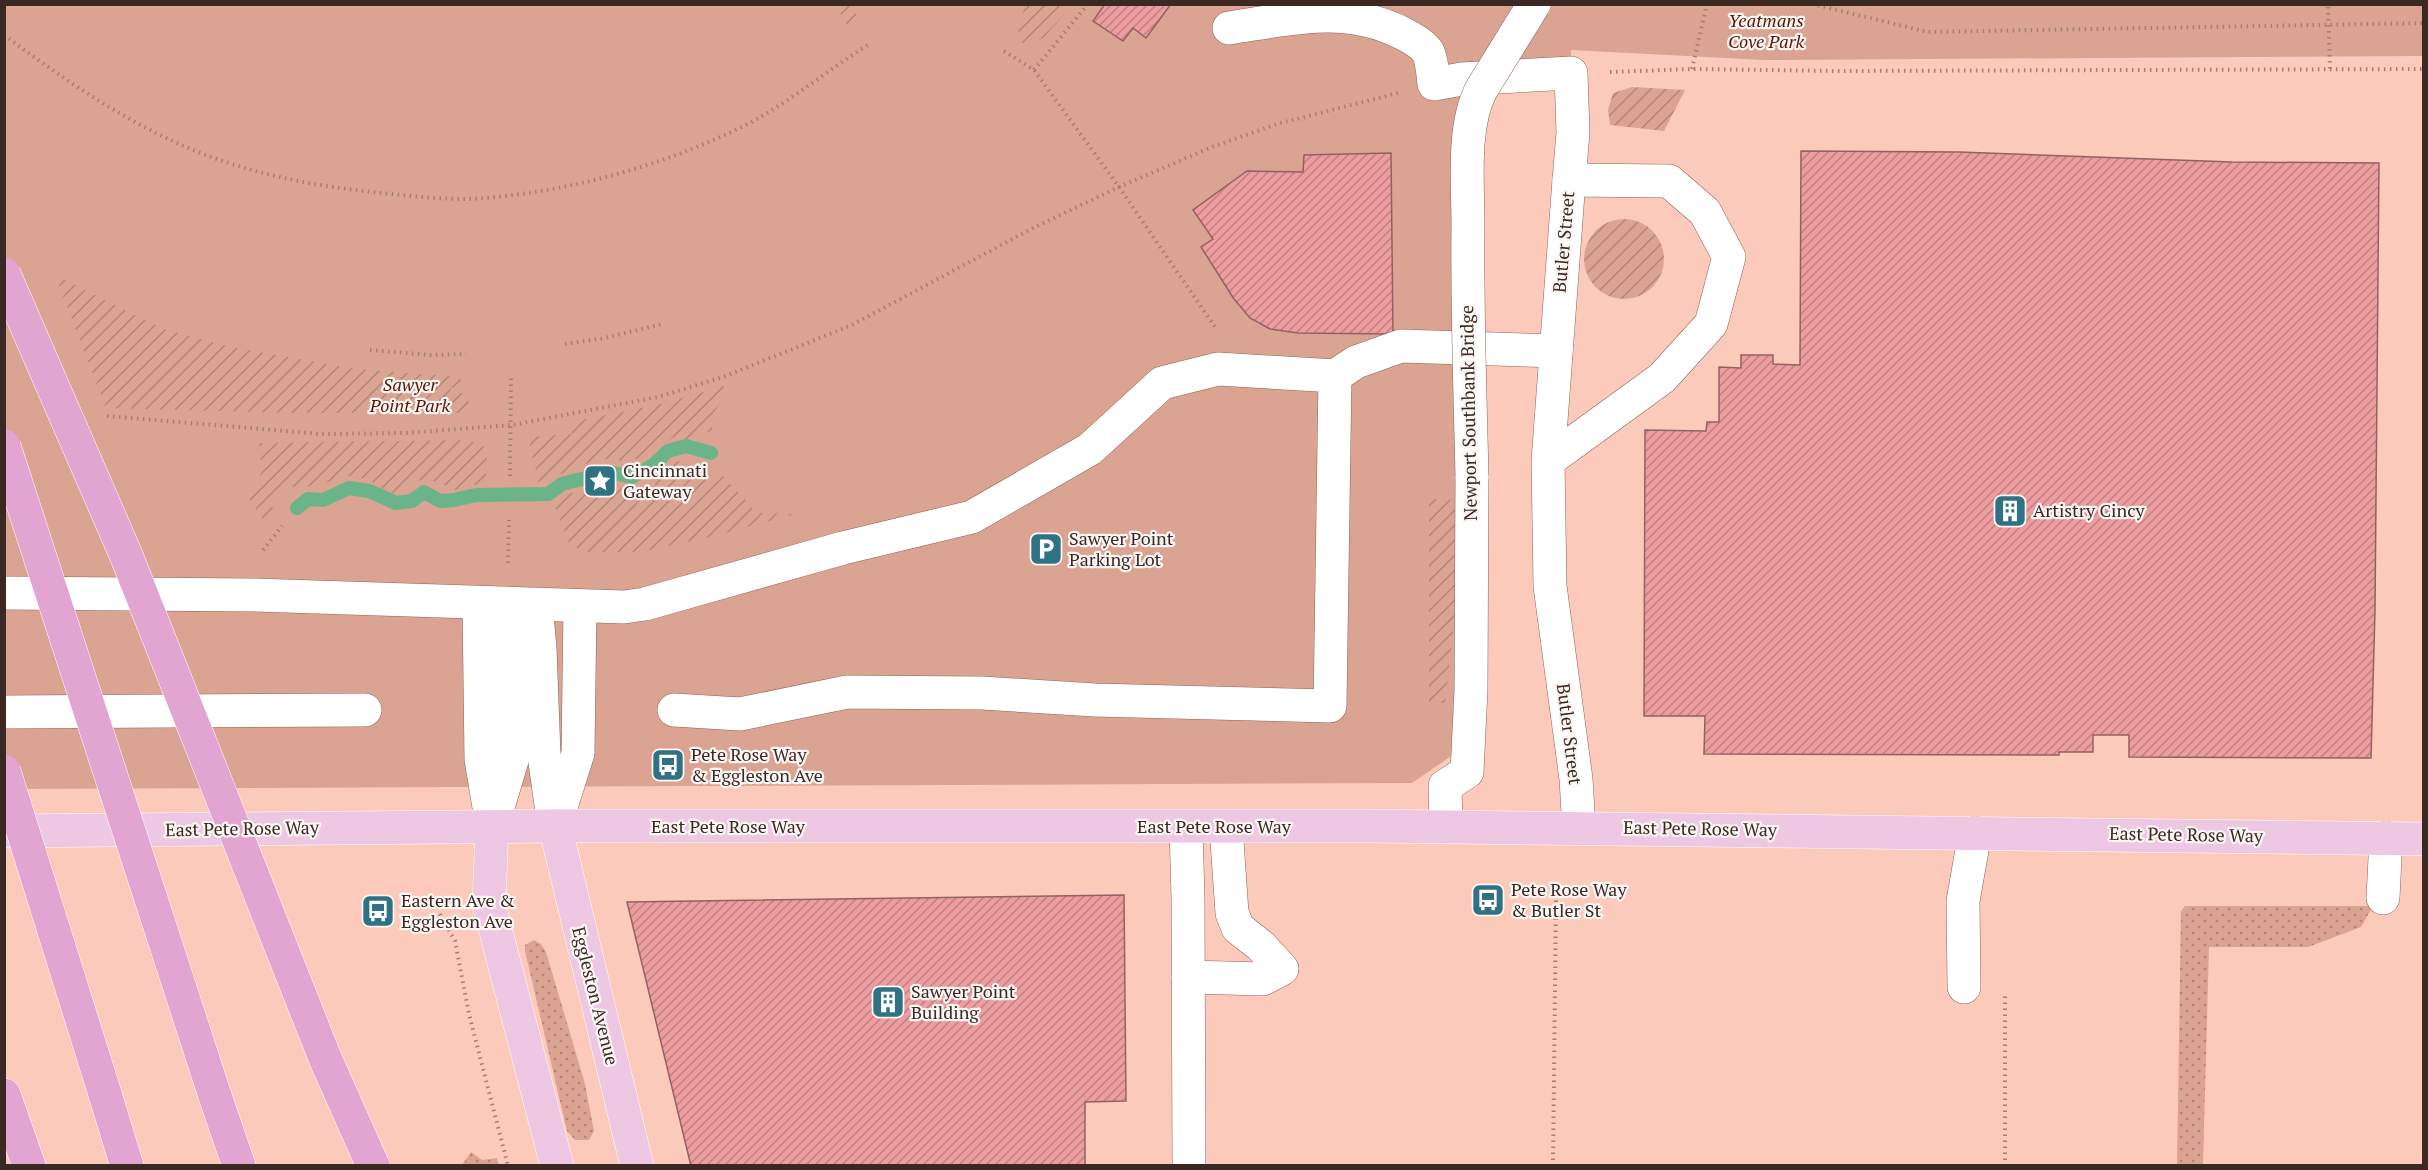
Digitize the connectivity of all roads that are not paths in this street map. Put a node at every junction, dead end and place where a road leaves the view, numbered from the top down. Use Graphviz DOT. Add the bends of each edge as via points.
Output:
graph roads {
  1 [pos="1534,4"];
  2 [pos="1229,28"];
  3 [pos="1569,180"];
  4 [pos="4,274"];
  5 [pos="1556,351"];
  6 [pos="1335,376"];
  7 [pos="4,446"];
  8 [pos="1548,461"];
  9 [pos="4,593"];
  10 [pos="508,604"];
  11 [pos="579,606"];
  12 [pos="365,710"];
  13 [pos="674,710"];
  14 [pos="4,712"];
  15 [pos="4,771"];
  16 [pos="555,826"];
  17 [pos="492,827"];
  18 [pos="1185,827"];
  19 [pos="1226,827"];
  20 [pos="1446,827"];
  21 [pos="1579,828"];
  22 [pos="4,831"];
  23 [pos="1975,833"];
  24 [pos="2386,838"];
  25 [pos="2424,839"];
  26 [pos="2383,898"];
  27 [pos="1188,977"];
  28 [pos="1964,987"];
  29 [pos="4,1095"];
  30 [pos="29,1166"];
  31 [pos="127,1166"];
  32 [pos="239,1166"];
  33 [pos="373,1166"];
  34 [pos="557,1166"];
  35 [pos="637,1166"];
  36 [pos="1189,1166"];
  1 -- 20 [label="street, Newport Southbank Bridge, bridge" via="1480,90 1470,122 1467,295 1472,476 1471,701 1467,772 1445,786"];
  2 -- 3 [label="street" via="1317,14 1357,18 1396,30 1420,45 1428,52 1434,84 1570,73 1573,134"];
  3 -- 5 [label="street, Butler Street"];
  3 -- 8 [label="street, Butler Street" via="1669,181 1705,212 1729,257 1711,324 1662,378"];
  4 -- 33 [label="highway, bridge" via="126,555 325,1058"];
  5 -- 6 [label="street" via="1401,346 1356,362"];
  5 -- 8 [label="street, Butler Street"];
  6 -- 11 [label="street" via="1218,369 1162,383 1090,450 972,517 843,548 645,604"];
  6 -- 13 [label="street" via="1330,706 847,692 740,714"];
  7 -- 32 [label="highway, bridge"];
  8 -- 21 [label="street, Butler Street" via="1550,586"];
  9 -- 10 [label="street" via="254,595"];
  10 -- 11 [label="street"];
  10 -- 16 [label="street" via="540,648 544,755"];
  10 -- 17 [label="street" via="513,757"];
  11 -- 16 [label="street" via="578,753"];
  12 -- 14 [label="street"];
  15 -- 31 [label="highway, bridge"];
  16 -- 17 [label="main road, East Pete Rose Way"];
  16 -- 18 [label="main road, East Pete Rose Way"];
  16 -- 35 [label="main road, Eggleston Avenue"];
  17 -- 22 [label="main road, East Pete Rose Way"];
  17 -- 34 [label="main road" via="489,905"];
  18 -- 19 [label="main road, East Pete Rose Way"];
  18 -- 27 [label="street"];
  19 -- 20 [label="main road, East Pete Rose Way"];
  19 -- 27 [label="street" via="1232,913 1238,928 1282,969 1263,979"];
  20 -- 21 [label="main road, East Pete Rose Way"];
  21 -- 23 [label="main road, East Pete Rose Way"];
  23 -- 24 [label="main road, East Pete Rose Way"];
  23 -- 28 [label="street" via="1963,901"];
  24 -- 25 [label="main road, East Pete Rose Way"];
  24 -- 26 [label="street"];
  27 -- 36 [label="street"];
  29 -- 30 [label="highway"];
}
